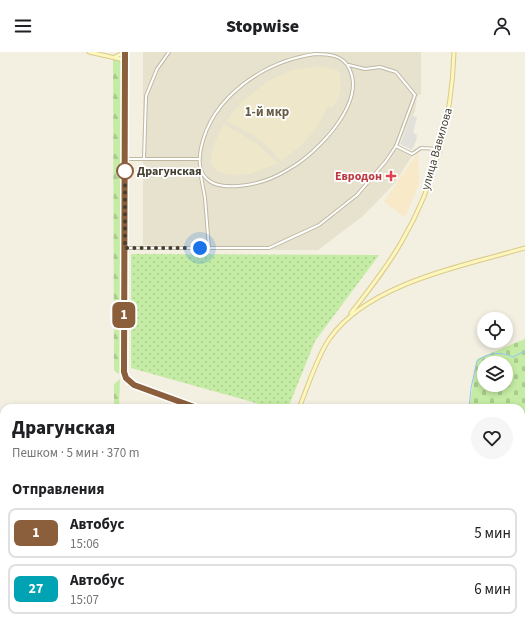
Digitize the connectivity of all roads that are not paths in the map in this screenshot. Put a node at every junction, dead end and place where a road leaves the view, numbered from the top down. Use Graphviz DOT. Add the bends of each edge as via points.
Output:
graph roads {
  1 [pos="89,52"];
  2 [pos="125,52"];
  3 [pos="169,52"];
  4 [pos="454,52"];
  5 [pos="113,57"];
  6 [pos="125,63"];
  7 [pos="348,65"];
  8 [pos="396,146"];
  9 [pos="439,149"];
  10 [pos="144,159"];
  11 [pos="199,159"];
  12 [pos="125,160"];
  13 [pos="200,168"];
  14 [pos="125,248"];
  15 [pos="209,248"];
  16 [pos="525,248"];
  17 [pos="346,319"];
  18 [pos="186,404"];
  19 [pos="300,404"];
  1 -- 5 [label="street"];
  2 -- 5 [label="street"];
  2 -- 6 [label="street"];
  3 -- 10 [label="street" via="157,69 146,96"];
  4 -- 9 [label="street, улица Вавилова" via="450,104"];
  5 -- 6 [label="street"];
  6 -- 12 [label="street"];
  7 -- 8 [label="street" via="365,69 387,68 396,72 415,95"];
  7 -- 11 [label="street" via="335,56 315,54 287,60 261,72 239,88 223,105 207,131"];
  7 -- 13 [label="street" via="353,77 353,92 347,110 318,146 290,169 257,184 233,187 214,184 207,180"];
  8 -- 9 [label="street" via="412,154 421,148"];
  8 -- 15 [label="street" via="357,195 319,225 274,247"];
  9 -- 17 [label="street, улица Вавилова" via="426,191 402,241"];
  10 -- 11 [label="street"];
  10 -- 12 [label="street"];
  11 -- 13 [label="street"];
  12 -- 14 [label="street"];
  13 -- 15 [label="street"];
  14 -- 15 [label="street"];
  14 -- 18 [label="street" via="124,376 134,385"];
  16 -- 17 [label="street, улица Вавилова" via="414,282 376,297"];
  17 -- 19 [label="street, улица Вавилова" via="328,340"];
}
